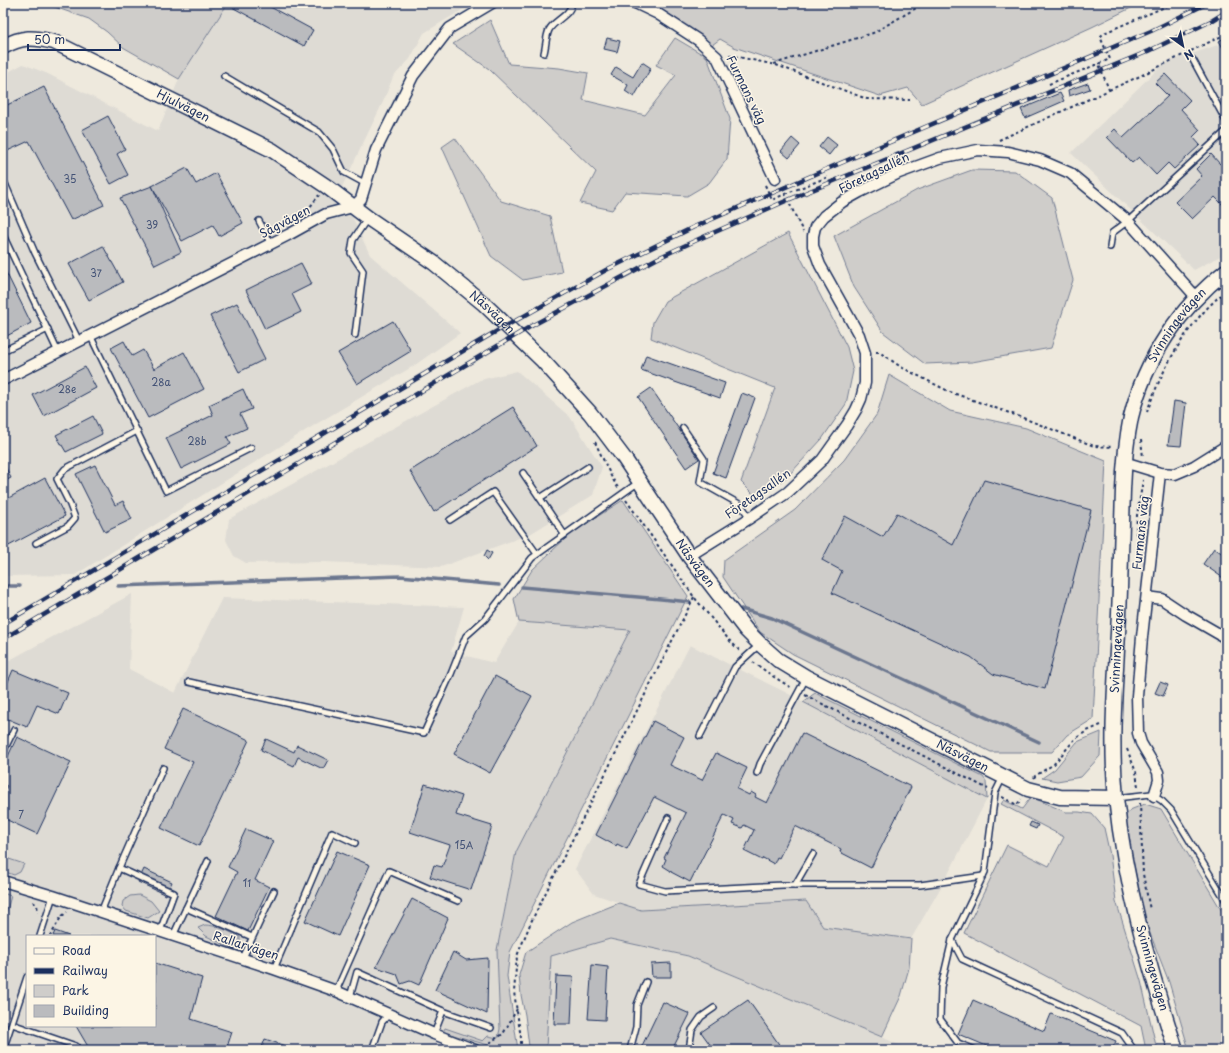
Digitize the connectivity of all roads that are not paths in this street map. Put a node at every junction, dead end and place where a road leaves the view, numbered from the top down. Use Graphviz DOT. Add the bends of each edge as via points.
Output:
graph roads {
  1 [pos="492,3"];
  2 [pos="572,3"];
  3 [pos="635,3"];
  4 [pos="3,47"];
  5 [pos="544,53"];
  6 [pos="1193,60"];
  7 [pos="224,76"];
  8 [pos="1226,121"];
  9 [pos="1226,132"];
  10 [pos="3,179"];
  11 [pos="775,179"];
  12 [pos="366,184"];
  13 [pos="353,207"];
  14 [pos="368,218"];
  15 [pos="260,221"];
  16 [pos="1128,221"];
  17 [pos="3,235"];
  18 [pos="271,244"];
  19 [pos="1110,247"];
  20 [pos="1226,271"];
  21 [pos="1197,298"];
  22 [pos="48,329"];
  23 [pos="90,335"];
  24 [pos="355,335"];
  25 [pos="79,341"];
  26 [pos="3,351"];
  27 [pos="58,352"];
  28 [pos="3,380"];
  29 [pos="683,428"];
  30 [pos="137,431"];
  31 [pos="1226,446"];
  32 [pos="251,448"];
  33 [pos="1124,462"];
  34 [pos="588,467"];
  35 [pos="523,473"];
  36 [pos="1160,473"];
  37 [pos="640,481"];
  38 [pos="540,498"];
  39 [pos="750,518"];
  40 [pos="450,520"];
  41 [pos="564,534"];
  42 [pos="36,543"];
  43 [pos="536,554"];
  44 [pos="689,556"];
  45 [pos="1147,596"];
  46 [pos="1226,638"];
  47 [pos="760,644"];
  48 [pos="806,677"];
  49 [pos="188,682"];
  50 [pos="14,730"];
  51 [pos="700,736"];
  52 [pos="3,752"];
  53 [pos="164,768"];
  54 [pos="757,773"];
  55 [pos="1003,776"];
  56 [pos="1154,796"];
  57 [pos="1116,798"];
  58 [pos="668,818"];
  59 [pos="356,843"];
  60 [pos="813,854"];
  61 [pos="208,861"];
  62 [pos="119,868"];
  63 [pos="983,876"];
  64 [pos="3,881"];
  65 [pos="795,885"];
  66 [pos="274,891"];
  67 [pos="53,896"];
  68 [pos="458,901"];
  69 [pos="1226,901"];
  70 [pos="186,908"];
  71 [pos="101,912"];
  72 [pos="160,931"];
  73 [pos="40,935"];
  74 [pos="173,936"];
  75 [pos="252,936"];
  76 [pos="952,940"];
  77 [pos="243,958"];
  78 [pos="274,969"];
  79 [pos="26,980"];
  80 [pos="646,982"];
  81 [pos="336,991"];
  82 [pos="350,997"];
  83 [pos="714,1008"];
  84 [pos="443,1011"];
  85 [pos="389,1014"];
  86 [pos="12,1024"];
  87 [pos="491,1028"];
  88 [pos="434,1034"];
  89 [pos="3,1050"];
  90 [pos="75,1050"];
  91 [pos="372,1050"];
  92 [pos="475,1050"];
  93 [pos="630,1050"];
  94 [pos="688,1050"];
  95 [pos="974,1050"];
  96 [pos="1134,1050"];
  97 [pos="1176,1050"];
  1 -- 12 [label="street" via="450,28 413,76 376,150"];
  2 -- 5 [label="lane" via="572,7 565,15 549,29"];
  3 -- 11 [label="street, Furmans väg" via="658,14 698,40 717,58"];
  4 -- 13 [label="street, Hjulvägen" via="14,41 35,38 54,42 272,150"];
  6 -- 8 [label="lane"];
  7 -- 12 [label="lane" via="319,132 333,149 344,172"];
  9 -- 16 [label="lane"];
  10 -- 25 [label="lane" via="35,253"];
  12 -- 13 [label="street" via="362,199"];
  13 -- 14 [label="street, Näsvägen"];
  13 -- 18 [label="street, Sågvägen" via="326,214"];
  14 -- 24 [label="lane" via="354,240 351,253 364,271"];
  14 -- 37 [label="street, Näsvägen" via="434,263 483,302 518,335 580,401"];
  15 -- 18 [label="lane"];
  16 -- 19 [label="lane" via="1112,233"];
  16 -- 21 [label="street, Företagsallén"];
  16 -- 39 [label="street, Företagsallén" via="1070,173 1015,153 978,150 940,158 899,173 842,202 824,216 816,227 813,246 820,265 859,335 865,353 865,383 861,399 850,420 822,460 788,492"];
  17 -- 22 [label="lane"];
  18 -- 23 [label="street, Sågvägen"];
  20 -- 21 [label="street, Svinningevägen"];
  21 -- 33 [label="street, Svinningevägen" via="1168,334 1147,371 1132,415"];
  22 -- 26 [label="lane"];
  22 -- 27 [label="lane"];
  23 -- 25 [label="street, Sågvägen"];
  23 -- 30 [label="lane"];
  25 -- 27 [label="street, Sågvägen"];
  27 -- 28 [label="street, Sågvägen"];
  29 -- 39 [label="lane" via="704,458 700,482 741,505"];
  30 -- 32 [label="lane" via="166,491"];
  30 -- 42 [label="lane" via="65,469 57,479 74,518 68,526"];
  31 -- 36 [label="street" via="1181,472"];
  33 -- 36 [label="street"];
  33 -- 57 [label="street, Svinningevägen" via="1113,725"];
  34 -- 38 [label="lane"];
  35 -- 38 [label="lane"];
  36 -- 45 [label="street, Furmans väg"];
  37 -- 41 [label="lane"];
  37 -- 44 [label="street, Näsvägen"];
  38 -- 41 [label="lane"];
  39 -- 44 [label="street, Företagsallén"];
  40 -- 43 [label="lane" via="493,492"];
  41 -- 43 [label="lane"];
  43 -- 49 [label="lane" via="485,619 466,636 424,733"];
  44 -- 47 [label="street, Näsvägen" via="746,630"];
  45 -- 46 [label="street" via="1162,599"];
  45 -- 56 [label="street, Furmans väg" via="1139,668 1137,718 1141,743 1158,772 1159,780"];
  47 -- 48 [label="street, Näsvägen" via="778,660"];
  47 -- 51 [label="lane" via="735,667"];
  48 -- 54 [label="lane"];
  48 -- 55 [label="street, Näsvägen"];
  50 -- 52 [label="lane"];
  53 -- 62 [label="lane"];
  55 -- 57 [label="street, Näsvägen" via="1028,788 1060,797"];
  55 -- 63 [label="lane" via="995,793"];
  56 -- 57 [label="lane" via="1151,794"];
  56 -- 69 [label="lane" via="1171,810"];
  57 -- 97 [label="street, Svinningevägen" via="1135,909"];
  58 -- 65 [label="lane" via="639,884 665,891"];
  59 -- 78 [label="lane" via="332,832"];
  60 -- 65 [label="lane"];
  61 -- 70 [label="lane"];
  62 -- 71 [label="lane"];
  62 -- 72 [label="lane" via="174,893"];
  63 -- 65 [label="lane" via="920,885"];
  63 -- 76 [label="lane"];
  64 -- 67 [label="street, Rallarvägen"];
  66 -- 75 [label="lane"];
  67 -- 71 [label="street, Rallarvägen"];
  67 -- 73 [label="lane"];
  68 -- 81 [label="lane" via="389,871"];
  70 -- 74 [label="lane"];
  70 -- 75 [label="lane"];
  71 -- 72 [label="street, Rallarvägen"];
  72 -- 74 [label="street, Rallarvägen"];
  74 -- 77 [label="street, Rallarvägen"];
  75 -- 77 [label="lane"];
  76 -- 95 [label="lane" via="941,987 940,1019 958,1043"];
  76 -- 96 [label="lane" via="962,959 1122,1033"];
  77 -- 78 [label="street, Rallarvägen"];
  78 -- 81 [label="street, Rallarvägen"];
  79 -- 86 [label="lane"];
  80 -- 93 [label="lane" via="636,1005 636,1027"];
  81 -- 82 [label="street, Rallarvägen"];
  82 -- 84 [label="lane" via="357,972"];
  82 -- 85 [label="street, Rallarvägen"];
  83 -- 94 [label="lane" via="701,1017 692,1030"];
  84 -- 87 [label="lane"];
  84 -- 88 [label="lane"];
  85 -- 88 [label="street, Rallarvägen"];
  85 -- 91 [label="lane" via="382,1022"];
  86 -- 89 [label="lane"];
  86 -- 90 [label="lane" via="76,1046"];
  88 -- 92 [label="street, Rallarvägen"];
}
